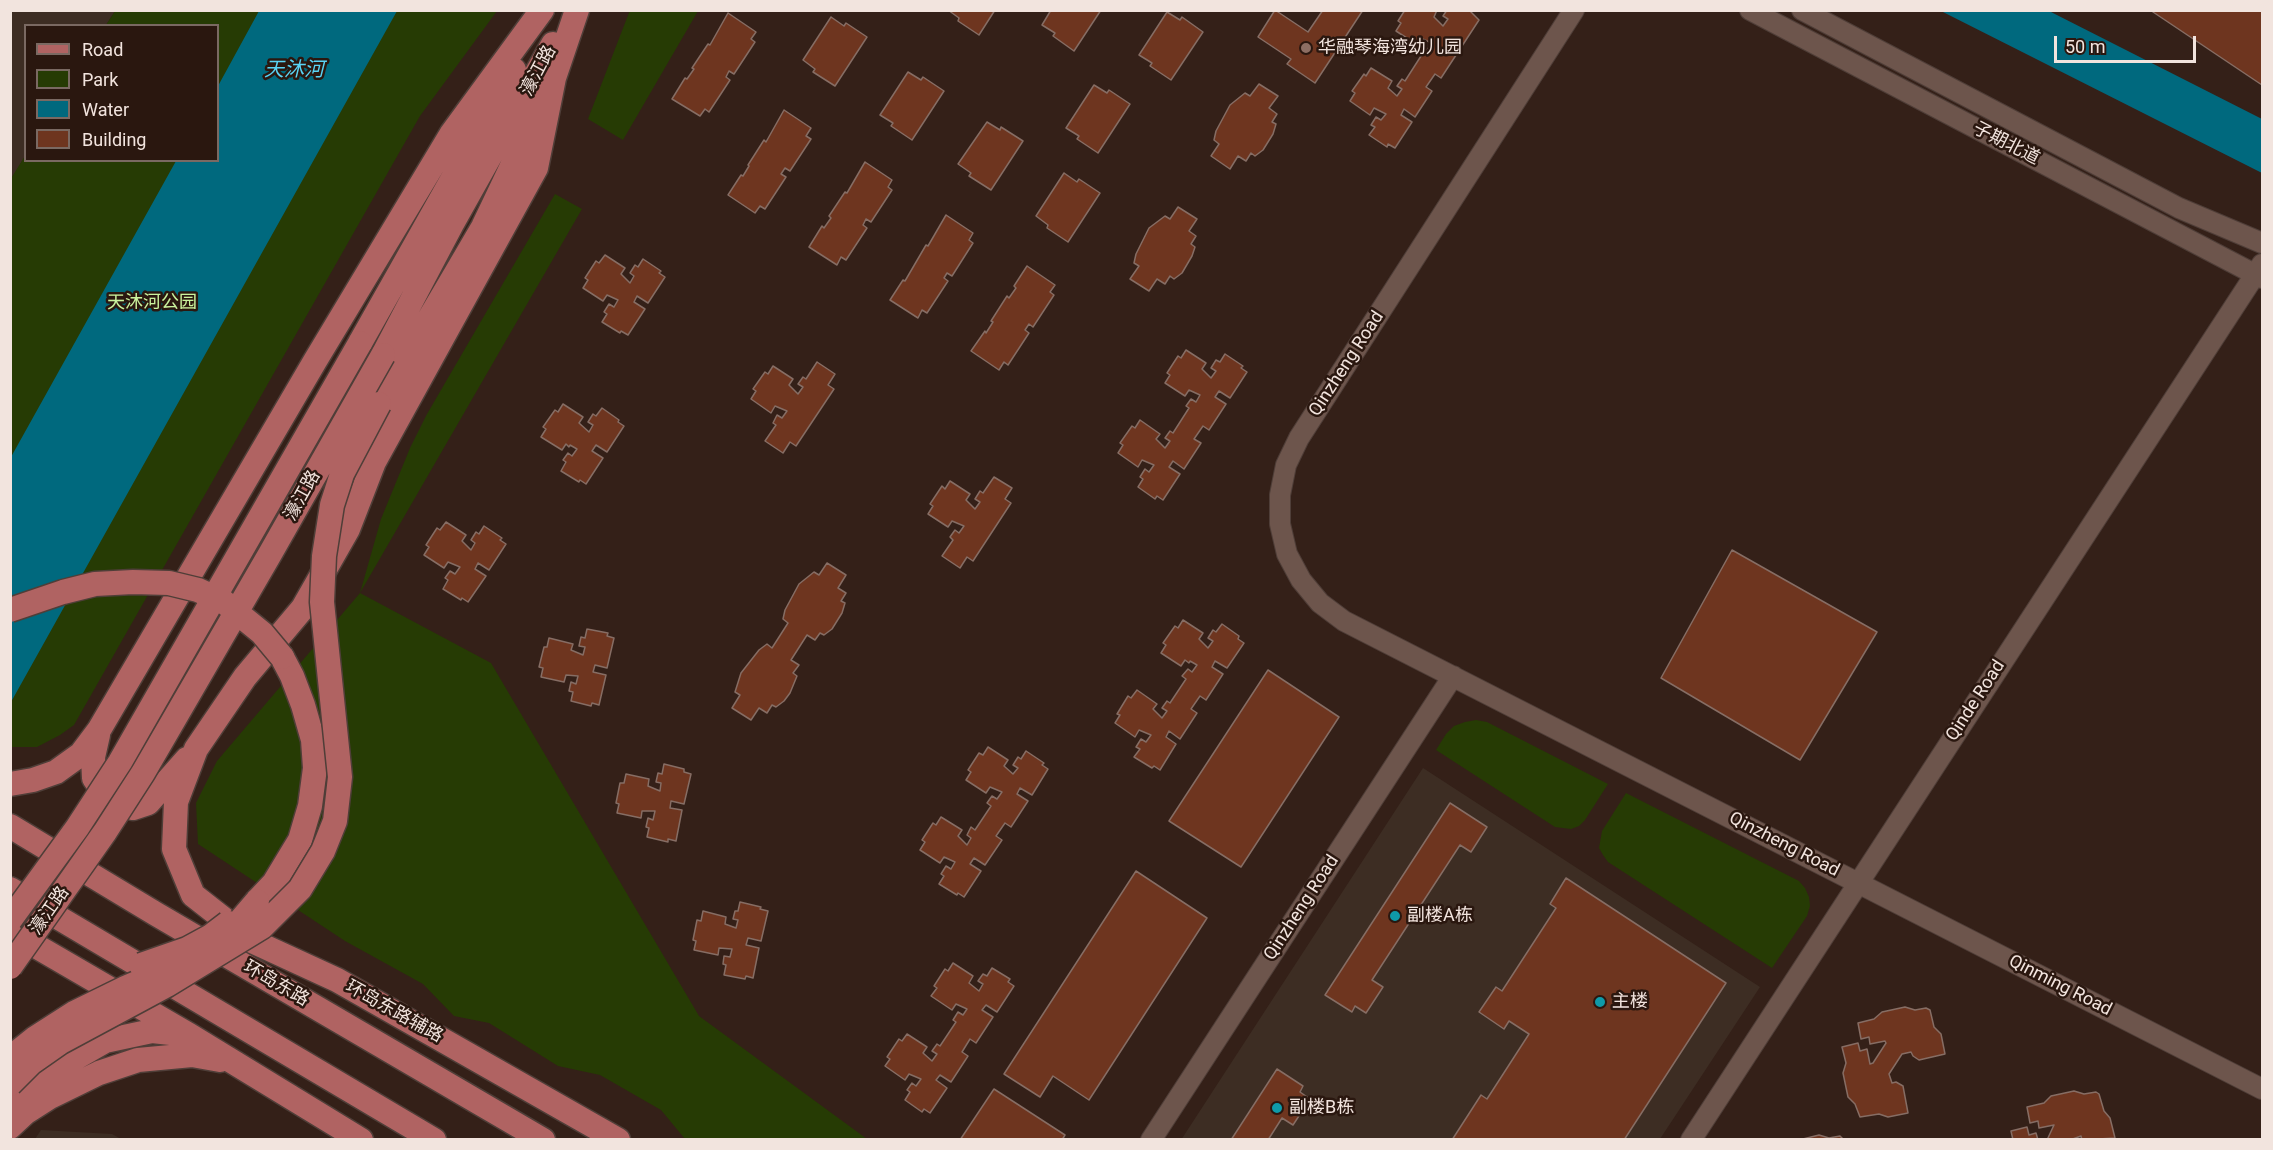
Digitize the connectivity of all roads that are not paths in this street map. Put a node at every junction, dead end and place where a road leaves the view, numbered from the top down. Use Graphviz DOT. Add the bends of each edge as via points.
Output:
graph roads {
  1 [pos="542,10"];
  2 [pos="548,10"];
  3 [pos="572,10"];
  4 [pos="578,10"];
  5 [pos="1574,10"];
  6 [pos="1750,10"];
  7 [pos="1802,10"];
  8 [pos="554,78"];
  9 [pos="2262,243"];
  10 [pos="2260,272"];
  11 [pos="10,610"];
  12 [pos="1453,676"];
  13 [pos="99,730"];
  14 [pos="196,749"];
  15 [pos="10,784"];
  16 [pos="10,826"];
  17 [pos="1858,883"];
  18 [pos="10,889"];
  19 [pos="257,901"];
  20 [pos="156,914"];
  21 [pos="10,920"];
  22 [pos="10,932"];
  23 [pos="250,940"];
  24 [pos="206,961"];
  25 [pos="10,967"];
  26 [pos="189,1035"];
  27 [pos="10,1037"];
  28 [pos="10,1058"];
  29 [pos="233,1062"];
  30 [pos="10,1084"];
  31 [pos="2262,1089"];
  32 [pos="10,1113"];
  33 [pos="10,1127"];
  34 [pos="361,1139"];
  35 [pos="434,1140"];
  36 [pos="543,1140"];
  37 [pos="618,1140"];
  38 [pos="1151,1140"];
  39 [pos="1691,1140"];
  1 -- 13 [label="main road" via="452,133"];
  2 -- 21 [label="main road, 濠江路, bridge" via="120,762"];
  3 -- 25 [label="main road, 濠江路, bridge" via="383,355 143,773"];
  4 -- 8 [label="main road"];
  5 -- 12 [label="street, Qinzheng Road" via="1299,438 1286,465 1280,495 1280,524 1287,554 1320,603 1344,621"];
  6 -- 10 [label="street, 子期北道"];
  7 -- 9 [label="street, 子期北道" via="2179,208"];
  8 -- 14 [label="main road" via="536,168 374,462 348,529 303,608 245,677"];
  8 -- 24 [label="main road, bridge" via="483,227 379,404 342,474 332,505 322,602 340,777 335,821 323,851 287,904 262,927"];
  10 -- 17 [label="street, Qinde Road"];
  11 -- 19 [label="main road, bridge" via="95,584 169,583 224,602 262,633 292,676 313,740 315,768 300,840 274,883"];
  12 -- 17 [label="street, Qinzheng Road"];
  12 -- 38 [label="street, Qinzheng Road"];
  13 -- 14 [label="main road" via="93,757 94,778 104,793 133,808 148,803"];
  13 -- 15 [label="main road" via="81,754 56,772"];
  14 -- 23 [label="main road" via="176,802 174,849 193,895"];
  16 -- 20 [label="main road, 环岛东路"];
  17 -- 31 [label="street, Qinming Road"];
  17 -- 39 [label="street, Qinde Road"];
  18 -- 35 [label="main road"];
  19 -- 24 [label="main road, bridge"];
  19 -- 27 [label="main road, bridge" via="211,936 75,994"];
  20 -- 23 [label="main road, 环岛东路辅路"];
  20 -- 36 [label="main road, 环岛东路"];
  22 -- 26 [label="main road"];
  23 -- 37 [label="main road, 环岛东路辅路" via="337,980"];
  24 -- 28 [label="main road, bridge" via="168,970 125,987 74,1013"];
  24 -- 30 [label="main road, bridge" via="61,1042"];
  26 -- 29 [label="main road"];
  26 -- 32 [label="main road" via="152,1031 105,1041 70,1061"];
  29 -- 33 [label="main road" via="192,1055 138,1060 99,1073 50,1097"];
  29 -- 34 [label="main road"];
}
